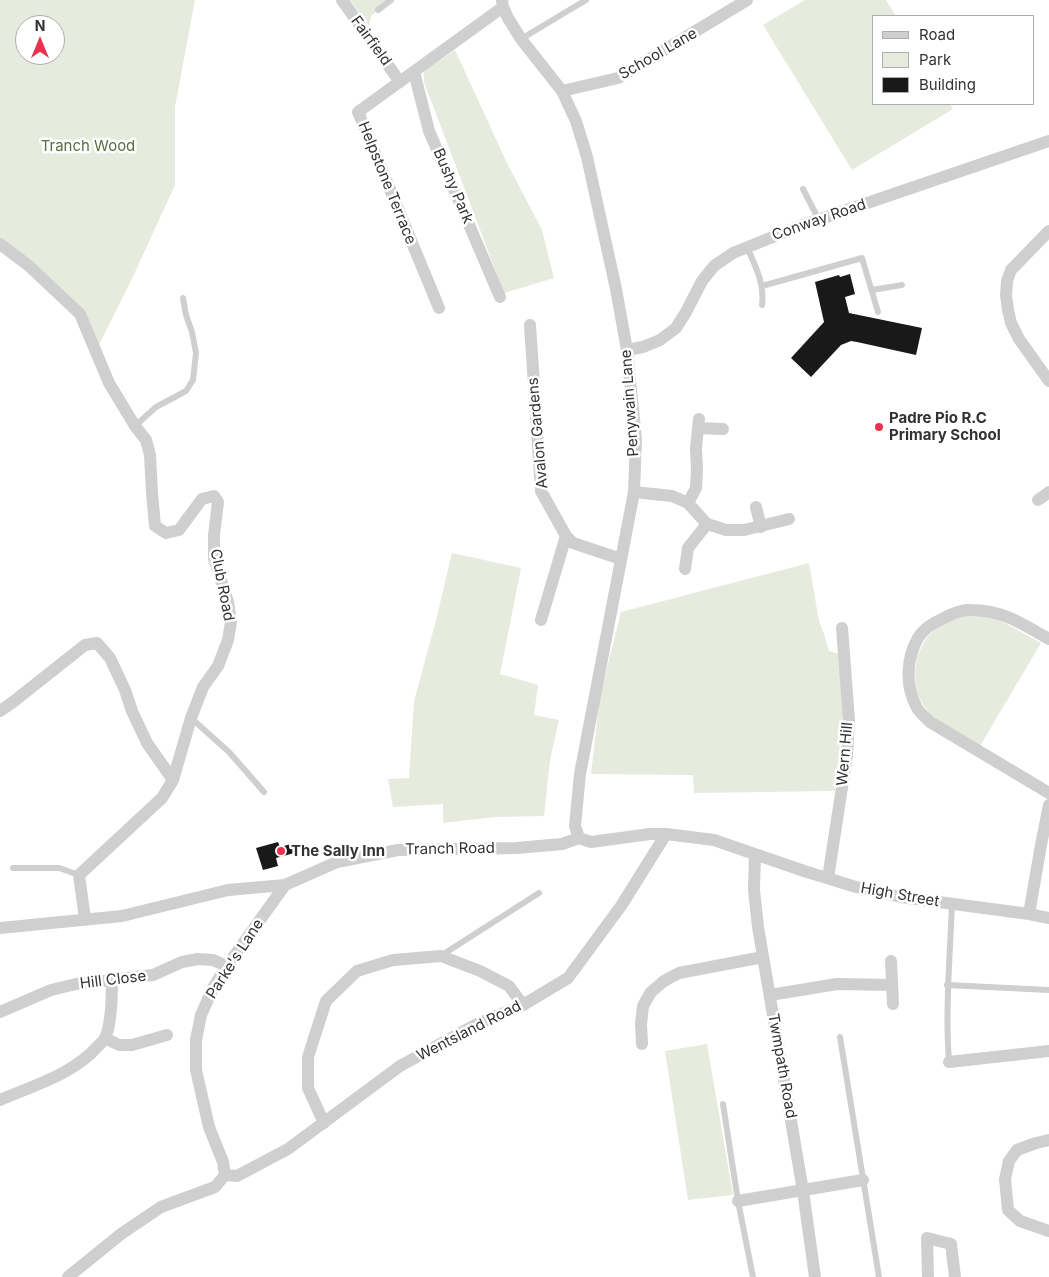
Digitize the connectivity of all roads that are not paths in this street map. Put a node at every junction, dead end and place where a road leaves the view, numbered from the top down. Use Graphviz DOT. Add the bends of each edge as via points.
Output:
graph roads {
  1 [pos="342,0"];
  2 [pos="392,0"];
  3 [pos="586,0"];
  4 [pos="747,0"];
  5 [pos="502,4"];
  6 [pos="378,10"];
  7 [pos="521,39"];
  8 [pos="414,72"];
  9 [pos="400,82"];
  10 [pos="562,91"];
  11 [pos="1049,141"];
  12 [pos="803,190"];
  13 [pos="819,220"];
  14 [pos="1049,232"];
  15 [pos="0,244"];
  16 [pos="747,247"];
  17 [pos="902,285"];
  18 [pos="762,286"];
  19 [pos="872,290"];
  20 [pos="500,297"];
  21 [pos="183,298"];
  22 [pos="762,305"];
  23 [pos="439,308"];
  24 [pos="878,312"];
  25 [pos="530,325"];
  26 [pos="627,350"];
  27 [pos="1049,381"];
  28 [pos="135,426"];
  29 [pos="723,429"];
  30 [pos="634,492"];
  31 [pos="1049,492"];
  32 [pos="1038,500"];
  33 [pos="688,503"];
  34 [pos="756,507"];
  35 [pos="789,519"];
  36 [pos="708,524"];
  37 [pos="760,527"];
  38 [pos="566,536"];
  39 [pos="621,559"];
  40 [pos="685,569"];
  41 [pos="541,620"];
  42 [pos="842,628"];
  43 [pos="1049,639"];
  44 [pos="0,711"];
  45 [pos="191,718"];
  46 [pos="173,780"];
  47 [pos="264,792"];
  48 [pos="1049,792"];
  49 [pos="1049,805"];
  50 [pos="666,834"];
  51 [pos="579,838"];
  52 [pos="755,854"];
  53 [pos="12,868"];
  54 [pos="79,875"];
  55 [pos="828,878"];
  56 [pos="285,885"];
  57 [pos="539,893"];
  58 [pos="952,904"];
  59 [pos="1029,914"];
  60 [pos="1049,918"];
  61 [pos="85,919"];
  62 [pos="0,928"];
  63 [pos="441,956"];
  64 [pos="763,957"];
  65 [pos="892,961"];
  66 [pos="227,966"];
  67 [pos="112,980"];
  68 [pos="892,984"];
  69 [pos="947,985"];
  70 [pos="1049,990"];
  71 [pos="770,995"];
  72 [pos="893,1004"];
  73 [pos="523,1005"];
  74 [pos="0,1012"];
  75 [pos="167,1035"];
  76 [pos="840,1037"];
  77 [pos="105,1038"];
  78 [pos="642,1044"];
  79 [pos="1049,1051"];
  80 [pos="949,1062"];
  81 [pos="0,1100"];
  82 [pos="723,1104"];
  83 [pos="324,1123"];
  84 [pos="1049,1140"];
  85 [pos="224,1175"];
  86 [pos="863,1180"];
  87 [pos="803,1191"];
  88 [pos="738,1201"];
  89 [pos="1049,1231"];
  90 [pos="68,1277"];
  91 [pos="753,1277"];
  92 [pos="815,1277"];
  93 [pos="880,1277"];
  94 [pos="928,1277"];
  95 [pos="955,1277"];
  1 -- 9 [label="street, Fairfield"];
  2 -- 6 [label="lane"];
  3 -- 7 [label="lane"];
  4 -- 10 [label="street, School Lane" via="618,78"];
  5 -- 7 [label="street, Penywain Lane"];
  5 -- 8 [label="street, Helpstone Terrace"];
  7 -- 10 [label="street, Penywain Lane"];
  8 -- 9 [label="street, Helpstone Terrace"];
  8 -- 20 [label="street, Bushy Park" via="429,131"];
  9 -- 23 [label="street, Helpstone Terrace" via="358,112"];
  10 -- 26 [label="street, Penywain Lane" via="587,157"];
  11 -- 13 [label="street, Conway Road"];
  12 -- 13 [label="lane"];
  13 -- 16 [label="street, Conway Road"];
  14 -- 27 [label="street" via="1011,270 1007,281 1011,324"];
  15 -- 28 [label="street, Club Road" via="30,266 80,314 109,382"];
  16 -- 18 [label="lane"];
  16 -- 26 [label="street, Conway Road" via="714,266 676,328 660,340"];
  17 -- 19 [label="lane"];
  18 -- 19 [label="lane" via="862,258"];
  18 -- 22 [label="lane"];
  19 -- 24 [label="lane"];
  21 -- 28 [label="lane" via="196,353 193,380 186,392 156,407"];
  25 -- 38 [label="street, Avalon Gardens" via="541,491"];
  26 -- 30 [label="street, Penywain Lane" via="636,439"];
  28 -- 45 [label="street, Club Road" via="146,440 150,455 155,526 166,533 179,530 202,499 214,496 218,502 214,558 231,622 218,666 203,687"];
  29 -- 33 [label="street" via="699,424 696,488"];
  30 -- 33 [label="street" via="672,496"];
  30 -- 39 [label="street, Penywain Lane"];
  31 -- 32 [label="street"];
  33 -- 36 [label="street"];
  34 -- 37 [label="street"];
  35 -- 37 [label="street"];
  36 -- 37 [label="street" via="726,530"];
  36 -- 40 [label="street" via="688,548"];
  38 -- 39 [label="street" via="573,543"];
  38 -- 41 [label="street"];
  39 -- 51 [label="street, Penywain Lane" via="580,774 575,826"];
  42 -- 55 [label="street, Wern Hill" via="849,720 847,755"];
  43 -- 48 [label="street" via="1003,614 968,609 932,624 919,636 908,670 910,690 918,709 930,722"];
  44 -- 46 [label="street" via="85,645 97,643 110,658 147,743"];
  45 -- 46 [label="street, Club Road"];
  45 -- 47 [label="lane" via="229,752"];
  46 -- 54 [label="street, Club Road" via="162,798"];
  49 -- 59 [label="street"];
  50 -- 51 [label="street, Tranch Road" via="591,842"];
  50 -- 52 [label="street, Tranch Road" via="714,840"];
  50 -- 73 [label="street, Wentsland Road" via="621,906 568,978"];
  51 -- 56 [label="street, Tranch Road" via="562,844 516,848 398,850 337,862"];
  52 -- 55 [label="street, High Street"];
  52 -- 64 [label="street, Twmpath Road" via="754,890"];
  53 -- 54 [label="lane" via="59,868"];
  54 -- 61 [label="street"];
  55 -- 58 [label="street, High Street" via="901,897"];
  56 -- 61 [label="street, Tranch Road" via="228,890 122,916"];
  56 -- 66 [label="street, Parke's Lane"];
  57 -- 63 [label="lane"];
  58 -- 59 [label="street, High Street"];
  58 -- 69 [label="lane"];
  59 -- 60 [label="street, High Street"];
  61 -- 62 [label="street, Tranch Road"];
  63 -- 73 [label="street" via="510,986"];
  63 -- 83 [label="street" via="392,960 357,971 326,1001 308,1057 308,1088"];
  64 -- 71 [label="street, Twmpath Road"];
  64 -- 78 [label="street" via="679,973 664,981 651,992 643,1006"];
  65 -- 68 [label="street"];
  66 -- 67 [label="street, Hill Close" via="213,960 198,959 182,962 153,975"];
  66 -- 85 [label="street, Parke's Lane" via="201,1015 196,1040 196,1070"];
  67 -- 74 [label="street, Hill Close" via="51,990"];
  67 -- 77 [label="street" via="110,1020"];
  68 -- 71 [label="street" via="838,984"];
  68 -- 72 [label="street"];
  69 -- 70 [label="lane"];
  69 -- 80 [label="lane"];
  71 -- 87 [label="street, Twmpath Road"];
  73 -- 83 [label="street, Wentsland Road" via="477,1024 400,1066"];
  75 -- 77 [label="street" via="132,1045 119,1045"];
  76 -- 86 [label="lane"];
  77 -- 81 [label="street" via="72,1068"];
  79 -- 80 [label="street"];
  82 -- 88 [label="lane"];
  83 -- 85 [label="street, Wentsland Road" via="288,1149 236,1176"];
  84 -- 89 [label="street" via="1017,1150 1009,1161 1005,1179 1008,1210 1020,1221"];
  85 -- 90 [label="street" via="215,1187 161,1207"];
  86 -- 87 [label="street"];
  86 -- 93 [label="lane"];
  87 -- 88 [label="street"];
  87 -- 92 [label="street, Twmpath Road"];
  88 -- 91 [label="lane"];
  94 -- 95 [label="street" via="927,1238 951,1244"];
}
